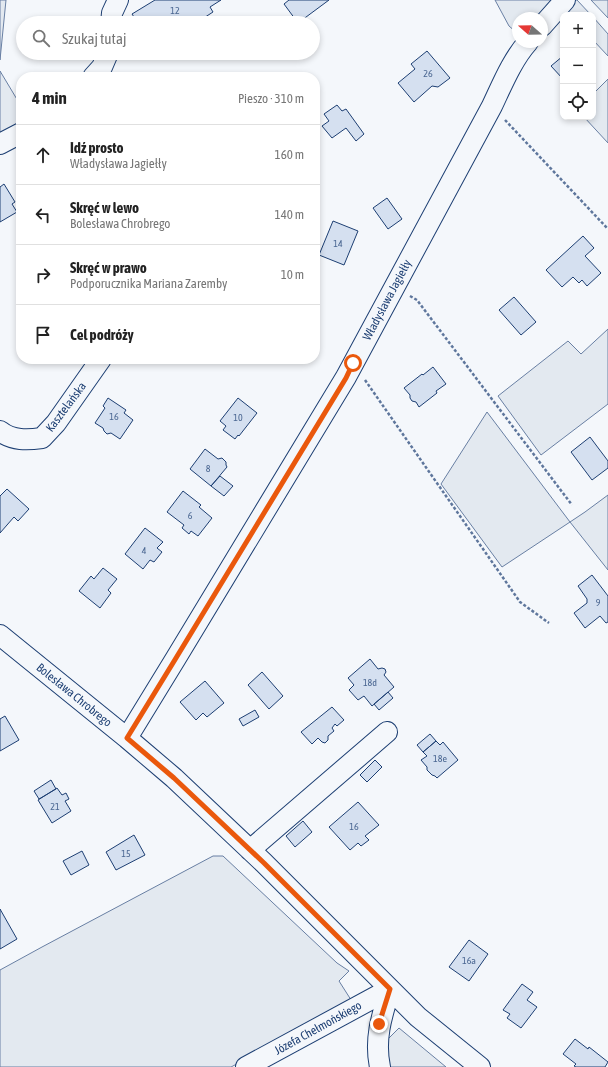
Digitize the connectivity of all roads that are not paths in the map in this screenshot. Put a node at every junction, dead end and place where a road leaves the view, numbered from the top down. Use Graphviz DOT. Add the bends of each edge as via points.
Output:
graph roads {
  1 [pos="118,0"];
  2 [pos="565,0"];
  3 [pos="112,16"];
  4 [pos="548,19"];
  5 [pos="522,48"];
  6 [pos="105,60"];
  7 [pos="97,72"];
  8 [pos="16,136"];
  9 [pos="0,144"];
  10 [pos="97,364"];
  11 [pos="0,431"];
  12 [pos="0,635"];
  13 [pos="387,732"];
  14 [pos="127,738"];
  15 [pos="250,850"];
  16 [pos="390,989"];
  17 [pos="246,1067"];
  18 [pos="380,1067"];
  19 [pos="480,1067"];
  1 -- 3 [label="street"];
  2 -- 4 [label="street"];
  5 -- 14 [label="street, Władysława Jagiełły" via="353,363"];
  6 -- 7 [label="street"];
  8 -- 9 [label="street"];
  10 -- 11 [label="street, Kasztelańska" via="56,423 42,438 24,440"];
  12 -- 14 [label="street, Bolesława Chrobrego"];
  13 -- 15 [label="street"];
  14 -- 15 [label="street, Bolesława Chrobrego" via="174,778"];
  15 -- 16 [label="street, Bolesława Chrobrego"];
  16 -- 17 [label="street, Józefa Chełmońskiego"];
  16 -- 18 [label="street" via="379,1024"];
  16 -- 19 [label="street, Bolesława Chrobrego" via="418,1017"];
}
